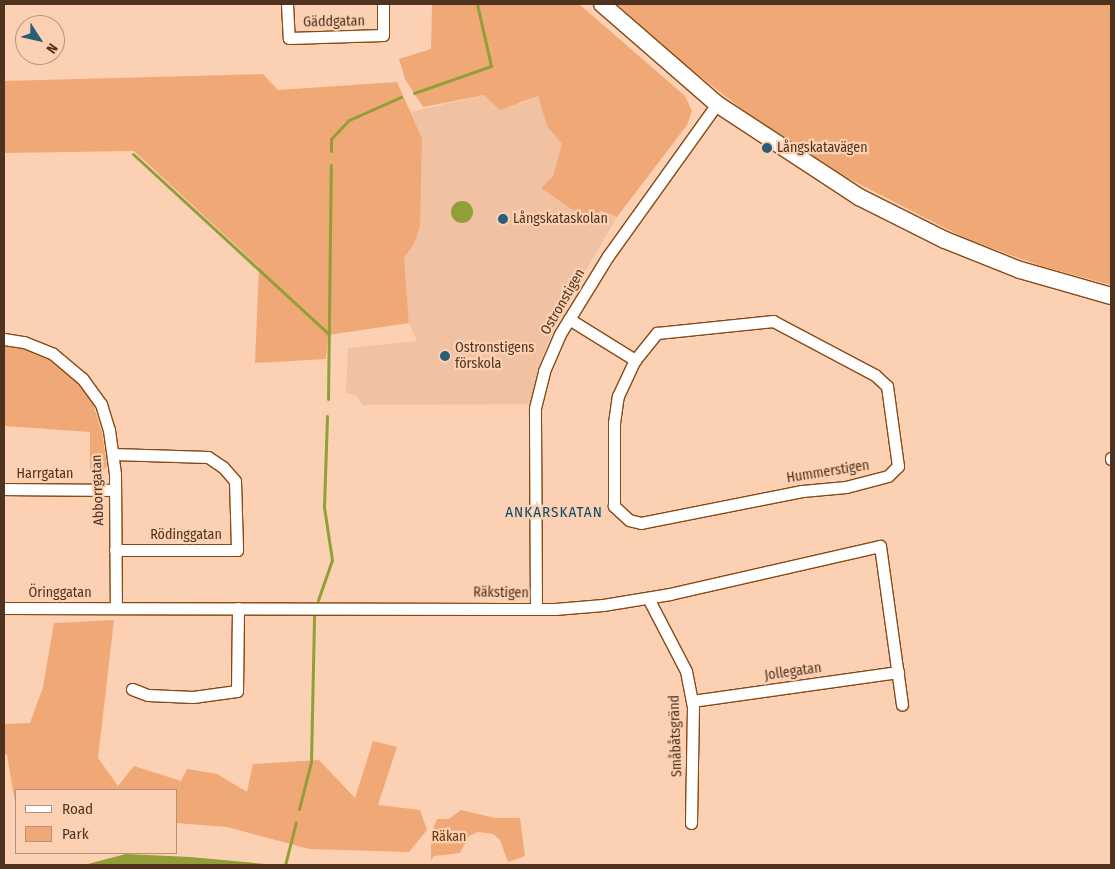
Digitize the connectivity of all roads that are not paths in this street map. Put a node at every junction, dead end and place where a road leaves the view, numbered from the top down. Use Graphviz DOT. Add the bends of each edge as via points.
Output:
graph roads {
  1 [pos="287,4"];
  2 [pos="383,4"];
  3 [pos="602,4"];
  4 [pos="717,104"];
  5 [pos="1111,296"];
  6 [pos="569,319"];
  7 [pos="4,339"];
  8 [pos="635,360"];
  9 [pos="112,454"];
  10 [pos="4,489"];
  11 [pos="115,490"];
  12 [pos="115,550"];
  13 [pos="648,598"];
  14 [pos="4,608"];
  15 [pos="116,608"];
  16 [pos="238,608"];
  17 [pos="536,609"];
  18 [pos="898,672"];
  19 [pos="132,689"];
  20 [pos="692,701"];
  21 [pos="902,704"];
  22 [pos="691,823"];
  1 -- 2 [label="street, Gäddgatan" via="289,38 383,36"];
  3 -- 4 [label="street"];
  4 -- 5 [label="street" via="859,197 946,240 1020,270"];
  4 -- 6 [label="street, Ostronstigen" via="608,256"];
  6 -- 8 [label="street"];
  6 -- 17 [label="street, Ostronstigen" via="544,371 535,408"];
  7 -- 9 [label="street, Abborrgatan" via="24,342 53,354 82,378 101,404"];
  8 -- 8 [label="street, Hummerstigen" via="657,333 773,321 875,375 886,386 898,466 888,476 846,487 802,491 641,523 629,520 614,506 614,423 618,396"];
  9 -- 11 [label="street, Abborrgatan"];
  9 -- 12 [label="street, Rödinggatan" via="208,457 235,481 236,550"];
  10 -- 11 [label="street, Harrgatan"];
  11 -- 12 [label="street, Abborrgatan"];
  12 -- 15 [label="street, Abborrgatan"];
  13 -- 17 [label="street, Räkstigen" via="604,606"];
  13 -- 18 [label="street, Räkstigen" via="880,546"];
  13 -- 20 [label="street, Småbåtsgränd" via="686,671"];
  14 -- 15 [label="street, Öringgatan"];
  15 -- 16 [label="street, Räkstigen"];
  16 -- 17 [label="street, Räkstigen"];
  16 -- 19 [label="street" via="238,691 193,697 148,695"];
  18 -- 20 [label="street, Jollegatan"];
  18 -- 21 [label="street"];
  20 -- 22 [label="street, Småbåtsgränd"];
}
